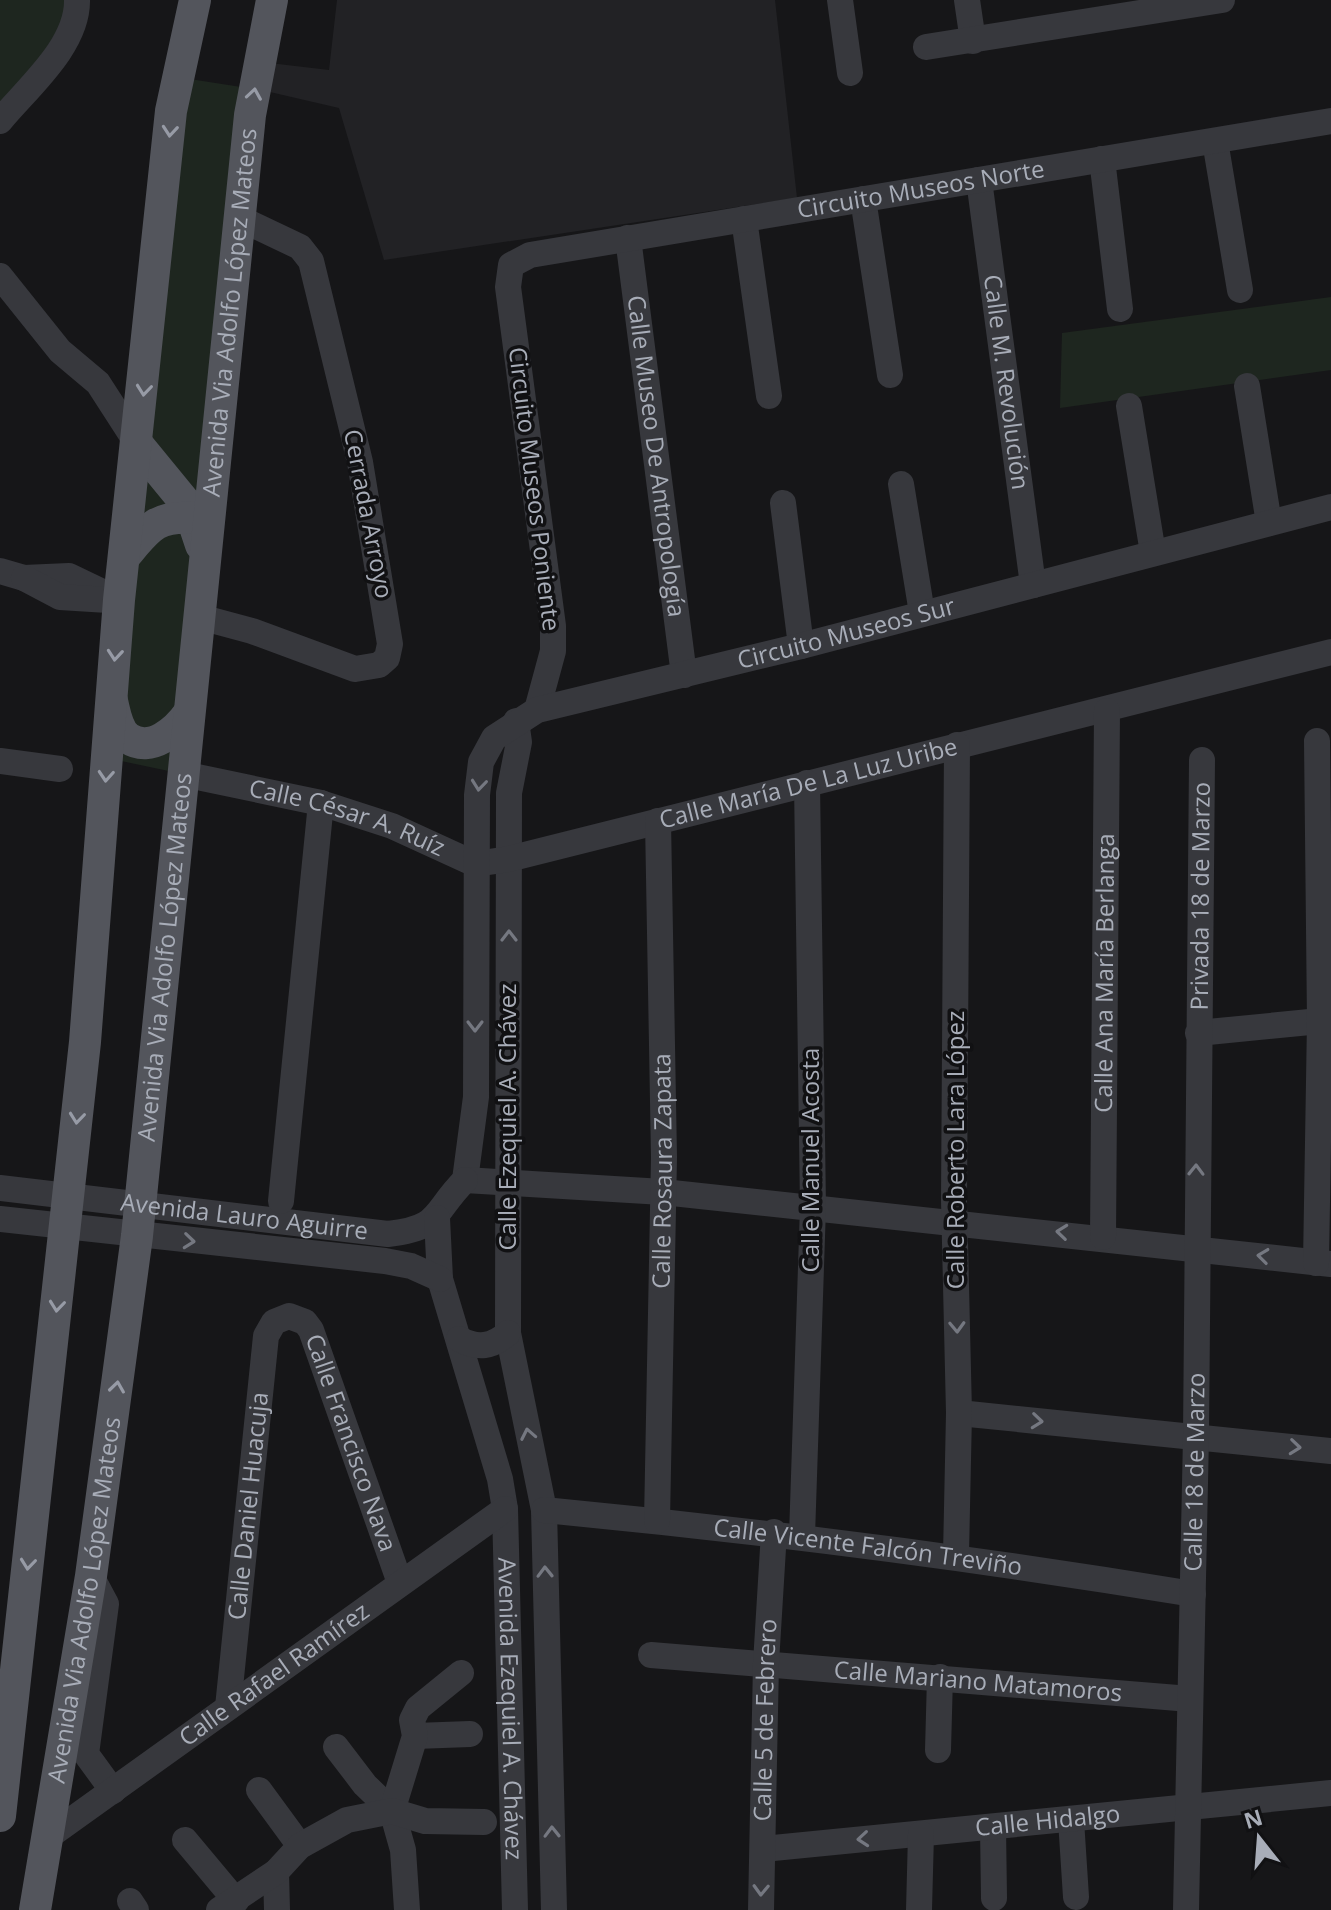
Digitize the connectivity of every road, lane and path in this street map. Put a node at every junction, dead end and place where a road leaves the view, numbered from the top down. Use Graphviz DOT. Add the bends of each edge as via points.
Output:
graph roads {
  1 [pos="77,0"];
  2 [pos="195,0"];
  3 [pos="272,0"];
  4 [pos="840,0"];
  5 [pos="967,0"];
  6 [pos="1222,0"];
  7 [pos="1194,2"];
  8 [pos="1086,11"];
  9 [pos="973,41"];
  10 [pos="926,47"];
  11 [pos="850,73"];
  12 [pos="0,121"];
  13 [pos="1331,121"];
  14 [pos="1215,141"];
  15 [pos="1102,159"];
  16 [pos="979,180"];
  17 [pos="863,199"];
  18 [pos="239,218"];
  19 [pos="744,219"];
  20 [pos="628,238"];
  21 [pos="511,265"];
  22 [pos="0,276"];
  23 [pos="1240,290"];
  24 [pos="1120,309"];
  25 [pos="890,375"];
  26 [pos="1247,386"];
  27 [pos="769,396"];
  28 [pos="1129,406"];
  29 [pos="138,445"];
  30 [pos="901,484"];
  31 [pos="783,503"];
  32 [pos="1331,507"];
  33 [pos="194,518"];
  34 [pos="1269,523"];
  35 [pos="1153,553"];
  36 [pos="124,557"];
  37 [pos="204,564"];
  38 [pos="12,574"];
  39 [pos="1033,585"];
  40 [pos="119,600"];
  41 [pos="922,613"];
  42 [pos="200,617"];
  43 [pos="801,646"];
  44 [pos="1331,652"];
  45 [pos="684,675"];
  46 [pos="111,698"];
  47 [pos="1107,711"];
  48 [pos="189,713"];
  49 [pos="526,716"];
  50 [pos="1317,741"];
  51 [pos="957,745"];
  52 [pos="1202,760"];
  53 [pos="0,761"];
  54 [pos="60,769"];
  55 [pos="183,774"];
  56 [pos="807,783"];
  57 [pos="321,803"];
  58 [pos="658,821"];
  59 [pos="509,859"];
  60 [pos="475,864"];
  61 [pos="1320,1021"];
  62 [pos="1198,1033"];
  63 [pos="465,1180"];
  64 [pos="507,1182"];
  65 [pos="0,1188"];
  66 [pos="663,1192"];
  67 [pos="70,1195"];
  68 [pos="281,1201"];
  69 [pos="141,1203"];
  70 [pos="813,1207"];
  71 [pos="437,1218"];
  72 [pos="0,1219"];
  73 [pos="954,1221"];
  74 [pos="66,1228"];
  75 [pos="137,1236"];
  76 [pos="1103,1237"];
  77 [pos="1195,1248"];
  78 [pos="1324,1263"];
  79 [pos="440,1279"];
  80 [pos="289,1316"];
  81 [pos="508,1333"];
  82 [pos="459,1339"];
  83 [pos="959,1413"];
  84 [pos="1196,1436"];
  85 [pos="1331,1451"];
  86 [pos="505,1509"];
  87 [pos="544,1510"];
  88 [pos="657,1521"];
  89 [pos="774,1532"];
  90 [pos="802,1536"];
  91 [pos="956,1555"];
  92 [pos="91,1576"];
  93 [pos="400,1583"];
  94 [pos="1193,1594"];
  95 [pos="651,1655"];
  96 [pos="766,1663"];
  97 [pos="461,1673"];
  98 [pos="940,1677"];
  99 [pos="1190,1699"];
  100 [pos="228,1707"];
  101 [pos="470,1734"];
  102 [pos="415,1736"];
  103 [pos="336,1747"];
  104 [pos="938,1750"];
  105 [pos="259,1790"];
  106 [pos="113,1791"];
  107 [pos="1331,1793"];
  108 [pos="1188,1806"];
  109 [pos="392,1811"];
  110 [pos="0,1816"];
  111 [pos="1071,1820"];
  112 [pos="484,1822"];
  113 [pos="993,1827"];
  114 [pos="921,1834"];
  115 [pos="45,1839"];
  116 [pos="185,1840"];
  117 [pos="300,1846"];
  118 [pos="763,1849"];
  119 [pos="276,1872"];
  120 [pos="1076,1897"];
  121 [pos="994,1898"];
  122 [pos="227,1906"];
  123 [pos="35,1910"];
  124 [pos="277,1910"];
  125 [pos="407,1910"];
  126 [pos="515,1910"];
  127 [pos="554,1910"];
  128 [pos="761,1910"];
  129 [pos="919,1910"];
  130 [pos="1186,1910"];
  1 -- 12 [label="street" via="69,33 56,55"];
  2 -- 29 [label="main road, one-way" via="171,111"];
  18 -- 3 [label="main road, Avenida Via Adolfo López Mateos, one-way" via="250,115"];
  4 -- 11 [label="street"];
  5 -- 9 [label="street"];
  6 -- 7 [label="street"];
  7 -- 8 [label="street"];
  8 -- 9 [label="street"];
  9 -- 10 [label="street"];
  13 -- 14 [label="street, Circuito Museos Norte"];
  14 -- 15 [label="street, Circuito Museos Norte"];
  14 -- 23 [label="street"];
  15 -- 16 [label="street, Circuito Museos Norte"];
  15 -- 24 [label="street"];
  16 -- 17 [label="street, Circuito Museos Norte"];
  16 -- 39 [label="street, Calle M. Revolución"];
  17 -- 19 [label="street, Circuito Museos Norte"];
  17 -- 25 [label="street"];
  18 -- 37 [label="main road, Avenida Via Adolfo López Mateos"];
  18 -- 42 [label="street, Cerrada Arroyo" via="300,247 311,261 360,462 390,644 379,665 355,669"];
  19 -- 20 [label="street, Circuito Museos Norte"];
  19 -- 27 [label="street"];
  20 -- 21 [label="street, Circuito Museos Norte" via="530,255"];
  20 -- 45 [label="street, Calle Museo De Antropología"];
  21 -- 49 [label="street, Circuito Museos Poniente" via="508,287 553,626 553,651"];
  22 -- 29 [label="street" via="60,351 98,383"];
  26 -- 34 [label="street"];
  28 -- 35 [label="street"];
  29 -- 33 [label="main road"];
  29 -- 36 [label="main road"];
  30 -- 41 [label="street"];
  31 -- 43 [label="street"];
  32 -- 34 [label="street, Circuito Museos Sur"];
  33 -- 36 [label="main road" via="165,518"];
  33 -- 37 [label="main road"];
  34 -- 35 [label="street, Circuito Museos Sur"];
  35 -- 39 [label="street, Circuito Museos Sur"];
  36 -- 40 [label="main road"];
  37 -- 42 [label="main road, Avenida Via Adolfo López Mateos"];
  38 -- 40 [label="street" via="69,576"];
  39 -- 41 [label="street, Circuito Museos Sur"];
  40 -- 46 [label="main road, one-way"];
  41 -- 43 [label="street, Circuito Museos Sur"];
  42 -- 48 [label="main road, Avenida Via Adolfo López Mateos"];
  43 -- 45 [label="street, Circuito Museos Sur"];
  44 -- 47 [label="street, Calle María De La Luz Uribe"];
  45 -- 49 [label="street, Circuito Museos Sur"];
  46 -- 48 [label="main road" via="118,725 127,737 143,742 169,736"];
  46 -- 67 [label="main road, one-way"];
  47 -- 51 [label="street, Calle María De La Luz Uribe"];
  47 -- 76 [label="street, Calle Ana María Berlanga"];
  48 -- 55 [label="main road, Avenida Via Adolfo López Mateos"];
  49 -- 59 [label="street, Calle Ezequiel A. Chávez" via="509,793"];
  49 -- 60 [label="street, one-way" via="494,738 481,762"];
  50 -- 61 [label="street"];
  51 -- 56 [label="street, Calle María De La Luz Uribe"];
  51 -- 73 [label="street, Calle Roberto Lara López"];
  52 -- 62 [label="street, Privada 18 de Marzo"];
  53 -- 54 [label="street"];
  55 -- 57 [label="street, Calle César A. Ruíz"];
  55 -- 69 [label="main road, Avenida Via Adolfo López Mateos"];
  56 -- 58 [label="street, Calle María De La Luz Uribe"];
  56 -- 70 [label="street, Calle Manuel Acosta"];
  57 -- 60 [label="street, Calle César A. Ruíz" via="392,826"];
  57 -- 68 [label="street"];
  58 -- 59 [label="street, Calle María De La Luz Uribe"];
  58 -- 66 [label="street, Calle Rosaura Zapata"];
  59 -- 60 [label="street, Calle César A. Ruíz"];
  64 -- 59 [label="street, Calle Ezequiel A. Chávez, one-way"];
  60 -- 63 [label="street, Calle Ezequiel A. Chávez, one-way" via="476,1097"];
  61 -- 62 [label="street"];
  61 -- 78 [label="street"];
  77 -- 62 [label="street, Calle 18 de Marzo, one-way"];
  63 -- 64 [label="street"];
  63 -- 71 [label="street"];
  64 -- 66 [label="street"];
  64 -- 81 [label="street, Calle Ezequiel A. Chávez"];
  65 -- 67 [label="street, Avenida Lauro Aguirre"];
  66 -- 70 [label="street"];
  66 -- 88 [label="street, Calle Rosaura Zapata"];
  67 -- 69 [label="street, Avenida Lauro Aguirre"];
  67 -- 74 [label="main road"];
  69 -- 71 [label="street, Avenida Lauro Aguirre" via="388,1234 411,1231"];
  69 -- 75 [label="main road, Avenida Via Adolfo López Mateos"];
  70 -- 73 [label="street"];
  70 -- 90 [label="street, Calle Manuel Acosta"];
  71 -- 79 [label="street"];
  72 -- 74 [label="street, Avenida Lauro Aguirre"];
  76 -- 73 [label="street, one-way"];
  73 -- 83 [label="street, Calle Roberto Lara López, one-way"];
  74 -- 75 [label="street, Avenida Lauro Aguirre"];
  74 -- 110 [label="main road, one-way"];
  75 -- 79 [label="street, Avenida Lauro Aguirre, one-way" via="385,1261"];
  92 -- 75 [label="main road, Avenida Via Adolfo López Mateos, one-way"];
  76 -- 77 [label="street"];
  78 -- 77 [label="street, one-way"];
  77 -- 84 [label="street, Calle 18 de Marzo"];
  79 -- 82 [label="street"];
  80 -- 93 [label="street, Calle Francisco Nava" via="311,1330"];
  80 -- 100 [label="street, Calle Daniel Huacuja" via="274,1322 266,1336"];
  81 -- 82 [label="street" via="485,1346"];
  87 -- 81 [label="street, Calle Ezequiel A. Chávez, one-way"];
  82 -- 86 [label="street"];
  83 -- 84 [label="street, one-way"];
  83 -- 91 [label="street, Calle Roberto Lara López"];
  84 -- 85 [label="street, one-way"];
  84 -- 94 [label="street, Calle 18 de Marzo"];
  86 -- 93 [label="street, Calle Rafael Ramírez"];
  86 -- 126 [label="street, Avenida Ezequiel A. Chávez"];
  87 -- 88 [label="street, Calle Vicente Falcón Treviño"];
  127 -- 87 [label="street, Avenida Ezequiel A. Chávez, one-way"];
  88 -- 89 [label="street, Calle Vicente Falcón Treviño"];
  89 -- 90 [label="street, Calle Vicente Falcón Treviño"];
  89 -- 96 [label="street, Calle 5 de Febrero"];
  90 -- 91 [label="street, Calle Vicente Falcón Treviño"];
  91 -- 94 [label="street, Calle Vicente Falcón Treviño"];
  92 -- 106 [label="street" via="106,1604 86,1754"];
  92 -- 115 [label="main road, Avenida Via Adolfo López Mateos"];
  93 -- 100 [label="street, Calle Rafael Ramírez"];
  94 -- 99 [label="street, Calle 18 de Marzo"];
  95 -- 96 [label="street, Calle Mariano Matamoros"];
  96 -- 98 [label="street, Calle Mariano Matamoros"];
  96 -- 118 [label="street, Calle 5 de Febrero"];
  97 -- 102 [label="street" via="418,1708 412,1720"];
  98 -- 99 [label="street, Calle Mariano Matamoros"];
  98 -- 104 [label="street"];
  99 -- 108 [label="street, Calle 18 de Marzo"];
  100 -- 106 [label="street, Calle Rafael Ramírez"];
  101 -- 102 [label="street"];
  102 -- 109 [label="street"];
  103 -- 109 [label="street"];
  105 -- 117 [label="street"];
  106 -- 115 [label="street, Calle Rafael Ramírez"];
  107 -- 108 [label="street, Calle Hidalgo"];
  108 -- 111 [label="street, Calle Hidalgo"];
  108 -- 130 [label="street, Calle 18 de Marzo"];
  109 -- 112 [label="street" via="425,1821"];
  109 -- 117 [label="street" via="347,1820"];
  109 -- 125 [label="street" via="403,1850"];
  111 -- 113 [label="street, Calle Hidalgo"];
  111 -- 120 [label="street"];
  113 -- 114 [label="street, Calle Hidalgo"];
  113 -- 121 [label="street"];
  114 -- 118 [label="street, Calle Hidalgo, one-way"];
  114 -- 129 [label="street"];
  115 -- 123 [label="main road, Avenida Via Adolfo López Mateos"];
  116 -- 122 [label="street"];
  117 -- 119 [label="street"];
  118 -- 128 [label="street, Calle 5 de Febrero, one-way"];
  119 -- 122 [label="street"];
  119 -- 124 [label="street"];
}
